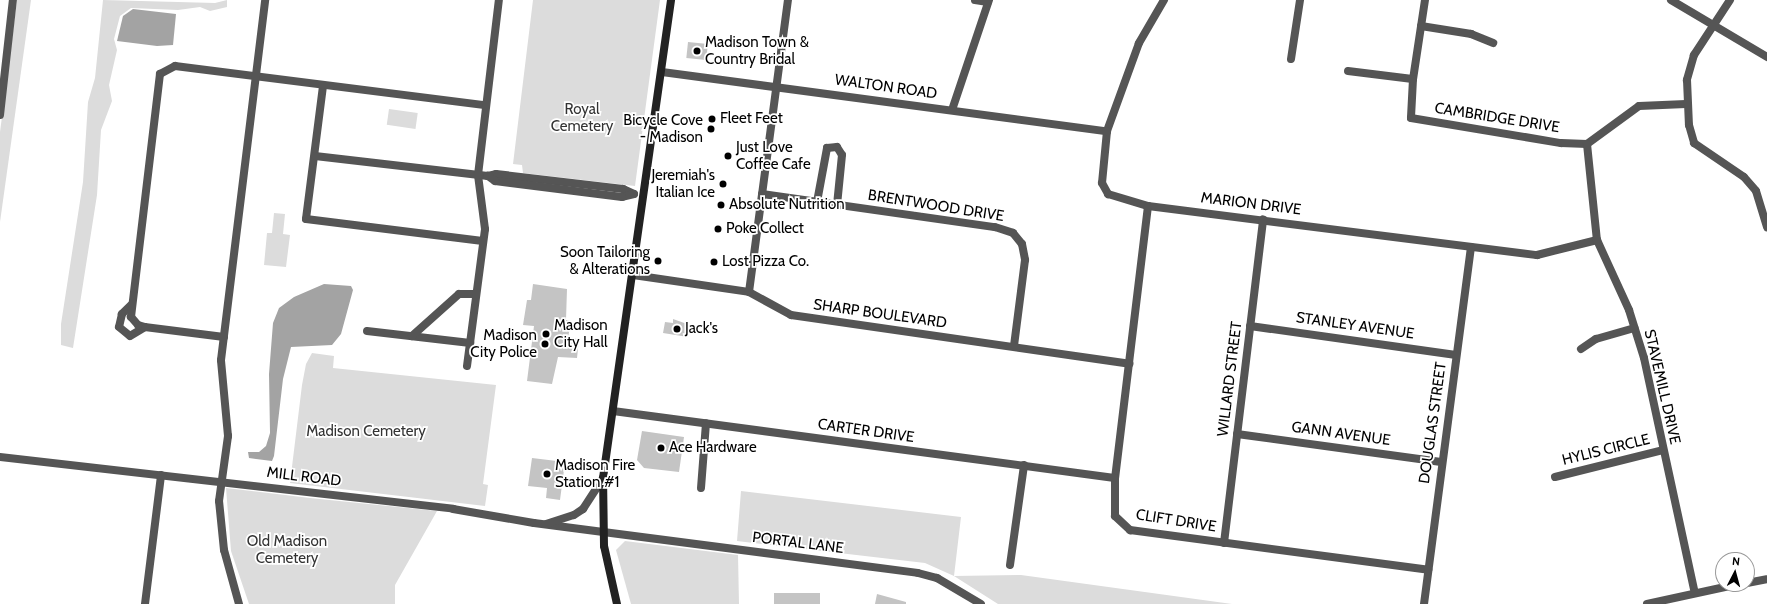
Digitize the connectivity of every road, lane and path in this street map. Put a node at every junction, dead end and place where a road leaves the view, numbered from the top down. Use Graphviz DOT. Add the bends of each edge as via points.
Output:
graph roads {
  1 [pos="13,0"];
  2 [pos="265,0"];
  3 [pos="499,0"];
  4 [pos="671,0"];
  5 [pos="788,0"];
  6 [pos="975,0"];
  7 [pos="1164,0"];
  8 [pos="1300,0"];
  9 [pos="1425,0"];
  10 [pos="1671,0"];
  11 [pos="1730,0"];
  12 [pos="988,1"];
  13 [pos="1421,26"];
  14 [pos="1714,27"];
  15 [pos="1493,43"];
  16 [pos="1767,57"];
  17 [pos="1291,59"];
  18 [pos="1348,71"];
  19 [pos="662,72"];
  20 [pos="255,77"];
  21 [pos="1413,79"];
  22 [pos="322,86"];
  23 [pos="775,87"];
  24 [pos="1686,104"];
  25 [pos="485,105"];
  26 [pos="952,110"];
  27 [pos="0,115"];
  28 [pos="1106,132"];
  29 [pos="1587,144"];
  30 [pos="314,156"];
  31 [pos="478,175"];
  32 [pos="762,194"];
  33 [pos="646,195"];
  34 [pos="817,202"];
  35 [pos="837,205"];
  36 [pos="1148,206"];
  37 [pos="1263,219"];
  38 [pos="1767,227"];
  39 [pos="1597,240"];
  40 [pos="483,241"];
  41 [pos="1471,247"];
  42 [pos="633,275"];
  43 [pos="749,292"];
  44 [pos="476,294"];
  45 [pos="131,305"];
  46 [pos="1250,326"];
  47 [pos="145,328"];
  48 [pos="1634,328"];
  49 [pos="367,331"];
  50 [pos="412,336"];
  51 [pos="224,337"];
  52 [pos="470,343"];
  53 [pos="1014,346"];
  54 [pos="1581,349"];
  55 [pos="1456,354"];
  56 [pos="1129,364"];
  57 [pos="467,366"];
  58 [pos="612,411"];
  59 [pos="706,423"];
  60 [pos="1237,434"];
  61 [pos="1663,450"];
  62 [pos="0,457"];
  63 [pos="1441,462"];
  64 [pos="1024,466"];
  65 [pos="161,475"];
  66 [pos="1556,477"];
  67 [pos="603,478"];
  68 [pos="1115,478"];
  69 [pos="221,482"];
  70 [pos="700,488"];
  71 [pos="543,524"];
  72 [pos="603,532"];
  73 [pos="1224,543"];
  74 [pos="1010,565"];
  75 [pos="1428,570"];
  76 [pos="1767,579"];
  77 [pos="1755,581"];
  78 [pos="1715,588"];
  79 [pos="1695,592"];
  80 [pos="145,604"];
  81 [pos="239,604"];
  82 [pos="617,604"];
  83 [pos="981,604"];
  84 [pos="1424,604"];
  85 [pos="1648,604"];
  1 -- 27 [label="street"];
  2 -- 20 [label="street"];
  3 -- 25 [label="street"];
  4 -- 19 [label="main road"];
  5 -- 23 [label="street"];
  6 -- 12 [label="street"];
  7 -- 28 [label="street, MARION DRIVE" via="1139,43"];
  8 -- 17 [label="street"];
  9 -- 13 [label="street, CAMBRIDGE DRIVE"];
  10 -- 14 [label="street"];
  11 -- 14 [label="street"];
  12 -- 26 [label="street"];
  13 -- 15 [label="street" via="1471,34"];
  13 -- 21 [label="street, CAMBRIDGE DRIVE"];
  14 -- 16 [label="street"];
  14 -- 24 [label="street" via="1694,55"];
  18 -- 21 [label="street"];
  19 -- 23 [label="street, WALTON ROAD"];
  19 -- 33 [label="main road"];
  20 -- 22 [label="street"];
  20 -- 45 [label="street" via="175,66 160,74"];
  20 -- 51 [label="street"];
  21 -- 29 [label="street, CAMBRIDGE DRIVE" via="1411,118 1561,143"];
  22 -- 25 [label="street"];
  22 -- 30 [label="street"];
  23 -- 26 [label="street, WALTON ROAD"];
  23 -- 32 [label="street"];
  24 -- 29 [label="street" via="1639,106"];
  24 -- 38 [label="street" via="1694,143 1744,177 1756,191"];
  25 -- 31 [label="street"];
  26 -- 28 [label="street, WALTON ROAD"];
  28 -- 36 [label="street, MARION DRIVE" via="1102,183 1108,194"];
  29 -- 39 [label="street, STAVEMILL DRIVE"];
  30 -- 31 [label="street"];
  30 -- 40 [label="street" via="306,219"];
  31 -- 33 [label="street" via="488,176 495,182 544,183 622,197"];
  31 -- 40 [label="street" via="485,229"];
  32 -- 34 [label="street, BRENTWOOD DRIVE"];
  32 -- 43 [label="street"];
  33 -- 42 [label="main road"];
  34 -- 35 [label="street, BRENTWOOD DRIVE"];
  34 -- 35 [label="street" via="827,148 837,147 842,155"];
  35 -- 53 [label="street, BRENTWOOD DRIVE" via="995,227 1013,233 1022,244 1025,260"];
  36 -- 37 [label="street, MARION DRIVE"];
  36 -- 56 [label="street, CLIFT DRIVE"];
  37 -- 41 [label="street, MARION DRIVE"];
  37 -- 46 [label="street, WILLARD STREET"];
  39 -- 41 [label="street, MARION DRIVE" via="1537,255"];
  39 -- 48 [label="street, STAVEMILL DRIVE" via="1629,310"];
  40 -- 44 [label="street"];
  41 -- 55 [label="street, DOUGLAS STREET"];
  42 -- 43 [label="street, SHARP BOULEVARD"];
  42 -- 58 [label="main road"];
  43 -- 53 [label="street, SHARP BOULEVARD" via="791,315"];
  44 -- 50 [label="street" via="459,294"];
  44 -- 52 [label="street"];
  45 -- 47 [label="street" via="133,321"];
  45 -- 47 [label="street" via="122,314 119,327 130,336"];
  46 -- 55 [label="street, STANLEY AVENUE"];
  46 -- 60 [label="street, WILLARD STREET"];
  47 -- 51 [label="street"];
  48 -- 54 [label="street" via="1596,339"];
  48 -- 61 [label="street, STAVEMILL DRIVE" via="1644,358"];
  49 -- 50 [label="street"];
  50 -- 52 [label="street"];
  51 -- 69 [label="street" via="221,360 228,436"];
  52 -- 57 [label="street"];
  53 -- 56 [label="street, SHARP BOULEVARD"];
  55 -- 63 [label="street, DOUGLAS STREET"];
  56 -- 68 [label="street, CLIFT DRIVE"];
  58 -- 59 [label="street, CARTER DRIVE"];
  58 -- 67 [label="main road"];
  59 -- 64 [label="street, CARTER DRIVE"];
  59 -- 70 [label="street"];
  60 -- 63 [label="street, GANN AVENUE"];
  60 -- 73 [label="street, WILLARD STREET"];
  61 -- 66 [label="street, HYLIS CIRCLE"];
  61 -- 79 [label="street, STAVEMILL DRIVE"];
  62 -- 65 [label="street, MILL ROAD"];
  63 -- 75 [label="street, DOUGLAS STREET"];
  64 -- 68 [label="street, CARTER DRIVE"];
  64 -- 74 [label="street"];
  65 -- 69 [label="street, MILL ROAD"];
  65 -- 80 [label="street"];
  67 -- 71 [label="street" via="583,509 574,515"];
  67 -- 72 [label="main road"];
  68 -- 73 [label="street, CLIFT DRIVE" via="1115,516 1130,530"];
  69 -- 71 [label="street, MILL ROAD" via="454,509"];
  69 -- 81 [label="street" via="219,501 224,550"];
  71 -- 72 [label="street, MILL ROAD"];
  72 -- 82 [label="main road" via="608,569"];
  72 -- 83 [label="street, PORTAL LANE" via="929,575"];
  73 -- 75 [label="street, CLIFT DRIVE"];
  75 -- 84 [label="street, DOUGLAS STREET"];
  76 -- 77 [label="street"];
  78 -- 79 [label="street"];
  79 -- 85 [label="street"];
}
